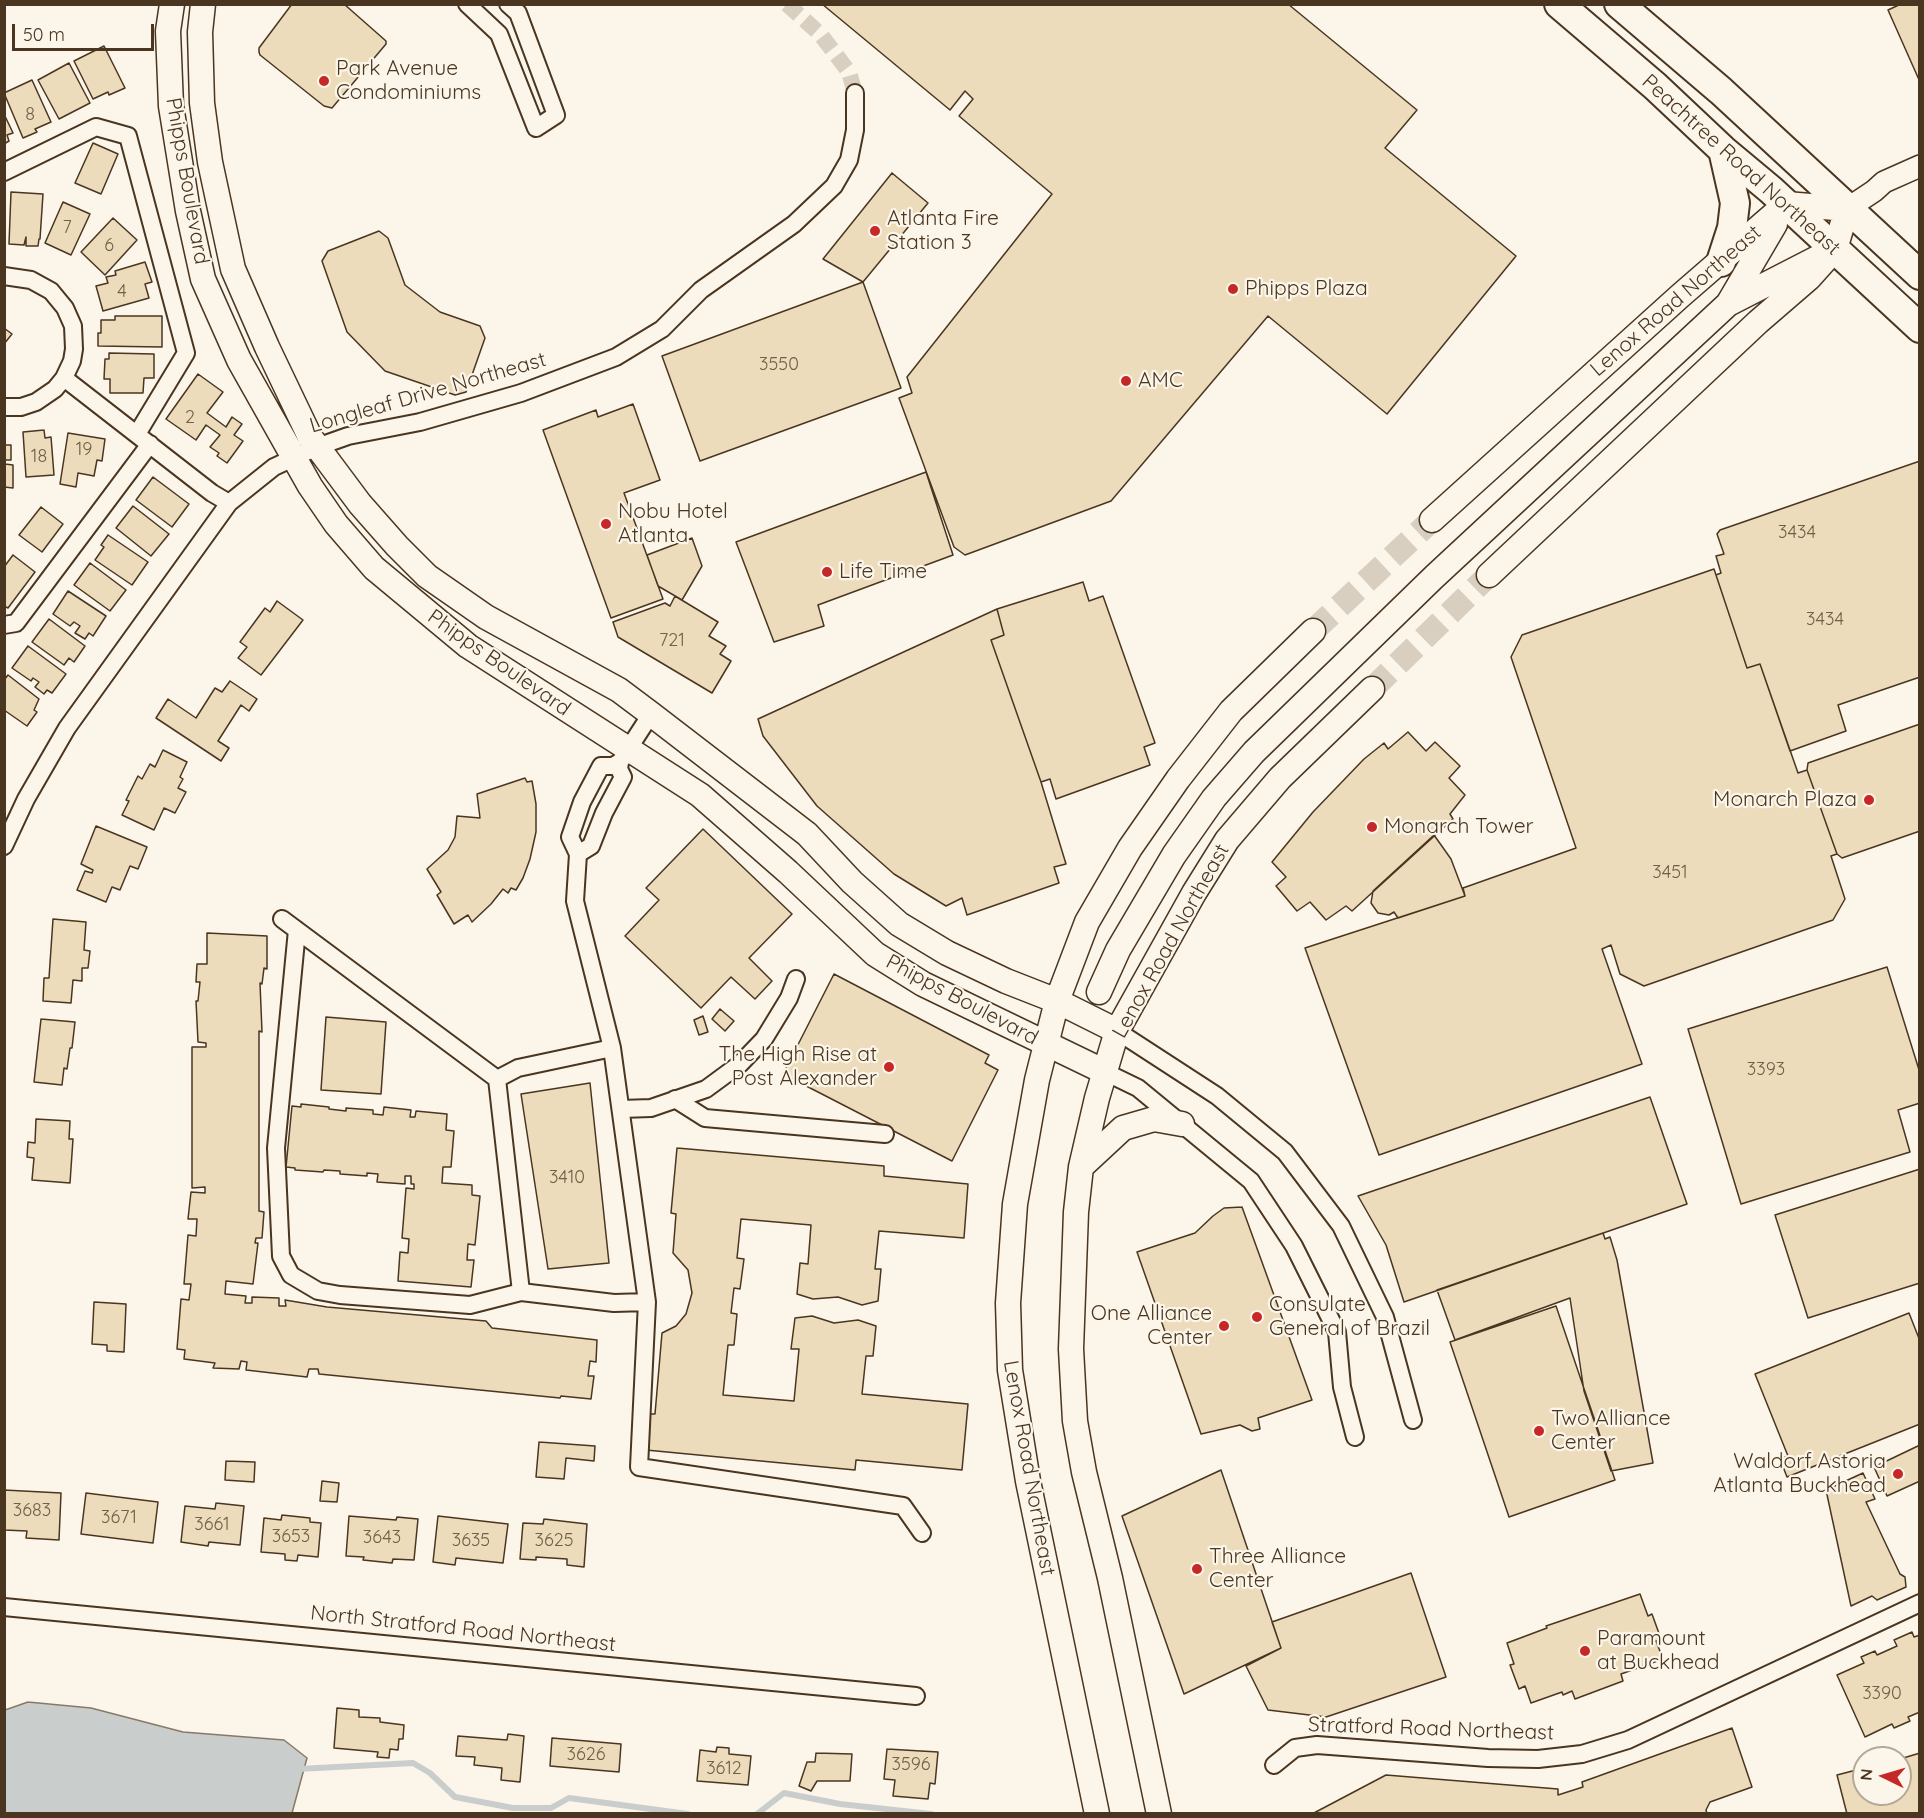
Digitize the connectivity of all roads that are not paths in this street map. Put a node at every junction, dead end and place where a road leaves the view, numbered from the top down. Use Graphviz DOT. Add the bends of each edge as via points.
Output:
graph roads {
  1 [pos="172,4"];
  2 [pos="203,4"];
  3 [pos="467,4"];
  4 [pos="507,4"];
  5 [pos="1559,4"];
  6 [pos="1619,4"];
  7 [pos="855,93"];
  8 [pos="1723,150"];
  9 [pos="1920,166"];
  10 [pos="4,172"];
  11 [pos="1786,204"];
  12 [pos="1847,209"];
  13 [pos="1835,249"];
  14 [pos="1720,262"];
  15 [pos="1920,275"];
  16 [pos="4,276"];
  17 [pos="1728,304"];
  18 [pos="1920,328"];
  19 [pos="64,378"];
  20 [pos="4,407"];
  21 [pos="144,439"];
  22 [pos="317,447"];
  23 [pos="294,457"];
  24 [pos="229,503"];
  25 [pos="1432,520"];
  26 [pos="1490,575"];
  27 [pos="4,625"];
  28 [pos="1313,631"];
  29 [pos="1372,689"];
  30 [pos="651,714"];
  31 [pos="623,756"];
  32 [pos="4,846"];
  33 [pos="578,854"];
  34 [pos="282,919"];
  35 [pos="297,930"];
  36 [pos="796,979"];
  37 [pos="1099,992"];
  38 [pos="1057,1001"];
  39 [pos="1117,1031"];
  40 [pos="1045,1043"];
  41 [pos="612,1047"];
  42 [pos="1105,1072"];
  43 [pos="497,1079"];
  44 [pos="675,1099"];
  45 [pos="621,1109"];
  46 [pos="1182,1124"];
  47 [pos="885,1134"];
  48 [pos="1082,1167"];
  49 [pos="521,1292"];
  50 [pos="647,1302"];
  51 [pos="1413,1420"];
  52 [pos="1354,1437"];
  53 [pos="922,1533"];
  54 [pos="1920,1603"];
  55 [pos="4,1606"];
  56 [pos="916,1696"];
  57 [pos="1274,1765"];
  58 [pos="1097,1814"];
  59 [pos="1159,1814"];
  1 -- 23 [label="main road, Phipps Boulevard" via="168,31 171,106 203,279 239,360"];
  2 -- 22 [label="main road, Phipps Boulevard" via="202,103 233,269"];
  3 -- 4 [label="street" via="499,34 536,128 556,115 518,13"];
  5 -- 8 [label="highway, Peachtree Road Northeast"];
  6 -- 12 [label="highway, Peachtree Road Northeast" via="1721,91"];
  7 -- 22 [label="street, Longleaf Drive Northeast" via="855,130 849,160 834,186 794,224 701,290 662,329 616,357 521,393"];
  8 -- 11 [label="highway, Peachtree Road Northeast"];
  8 -- 14 [label="highway" via="1735,203 1732,228"];
  9 -- 12 [label="street" via="1884,182"];
  10 -- 21 [label="street" via="96,127 128,136 186,353"];
  11 -- 12 [label="main road"];
  11 -- 13 [label="highway, Peachtree Road Northeast"];
  11 -- 14 [label="main road, Lenox Road Northeast"];
  11 -- 17 [label="main road"];
  12 -- 13 [label="main road"];
  12 -- 15 [label="highway, Peachtree Road Northeast"];
  13 -- 17 [label="main road"];
  13 -- 18 [label="highway, Peachtree Road Northeast"];
  13 -- 26 [label="main road" via="1809,278"];
  14 -- 25 [label="main road, Lenox Road Northeast"];
  16 -- 19 [label="street" via="31,280 51,291 65,308 73,326 74,348"];
  17 -- 37 [label="main road" via="1434,577 1254,752 1214,798 1174,855 1118,950"];
  19 -- 20 [label="street" via="36,402"];
  19 -- 21 [label="street"];
  21 -- 24 [label="street"];
  21 -- 27 [label="street" via="16,623"];
  22 -- 23 [label="street, Longleaf Drive Northeast"];
  22 -- 30 [label="main road, Phipps Boulevard" via="360,504 427,576 486,617 619,690"];
  23 -- 24 [label="street, Longleaf Drive Northeast" via="274,467"];
  23 -- 31 [label="main road, Phipps Boulevard" via="336,524 374,568 468,646"];
  24 -- 32 [label="street, Longleaf Drive Northeast" via="67,728"];
  28 -- 38 [label="main road, Lenox Road Northeast" via="1231,711 1142,831 1087,922"];
  29 -- 39 [label="main road, Lenox Road Northeast" via="1280,778 1227,840"];
  30 -- 31 [label="street"];
  30 -- 38 [label="main road, Phipps Boulevard" via="807,834 899,924 947,953"];
  31 -- 33 [label="street" via="619,769 623,777 591,846"];
  31 -- 33 [label="street" via="613,766 600,766 582,802 570,837"];
  31 -- 40 [label="main road, Phipps Boulevard" via="699,795 875,954 923,984"];
  33 -- 41 [label="street" via="575,902"];
  34 -- 35 [label="street"];
  35 -- 43 [label="street"];
  35 -- 49 [label="street" via="276,1148 282,1256 291,1275 318,1291 340,1295 470,1305"];
  36 -- 44 [label="street" via="764,1039 740,1064 706,1089"];
  37 -- 38 [label="main road"];
  37 -- 39 [label="main road"];
  38 -- 39 [label="main road, Phipps Boulevard"];
  38 -- 40 [label="main road, Lenox Road Northeast"];
  39 -- 42 [label="main road, Lenox Road Northeast"];
  39 -- 51 [label="street" via="1217,1096 1285,1152 1341,1226 1385,1317"];
  40 -- 42 [label="main road, Phipps Boulevard"];
  40 -- 58 [label="main road, Lenox Road Northeast" via="1015,1204 1008,1303 1010,1370 1028,1481"];
  41 -- 43 [label="street" via="518,1068"];
  41 -- 45 [label="street"];
  42 -- 46 [label="street" via="1138,1088"];
  42 -- 48 [label="main road, Lenox Road Northeast"];
  43 -- 49 [label="street"];
  44 -- 45 [label="street" via="651,1108"];
  44 -- 47 [label="street" via="705,1118"];
  45 -- 50 [label="street"];
  46 -- 48 [label="main road" via="1154,1119 1123,1128"];
  46 -- 52 [label="street" via="1251,1181 1294,1246 1337,1332 1342,1387"];
  48 -- 59 [label="main road, Lenox Road Northeast" via="1076,1212 1071,1349 1075,1421"];
  49 -- 50 [label="street" via="614,1303"];
  50 -- 53 [label="street" via="639,1467 903,1506"];
  54 -- 57 [label="street, Stratford Road Northeast" via="1628,1740 1582,1754 1538,1759 1488,1758 1317,1745 1295,1748"];
  55 -- 56 [label="street, North Stratford Road Northeast"];
}
